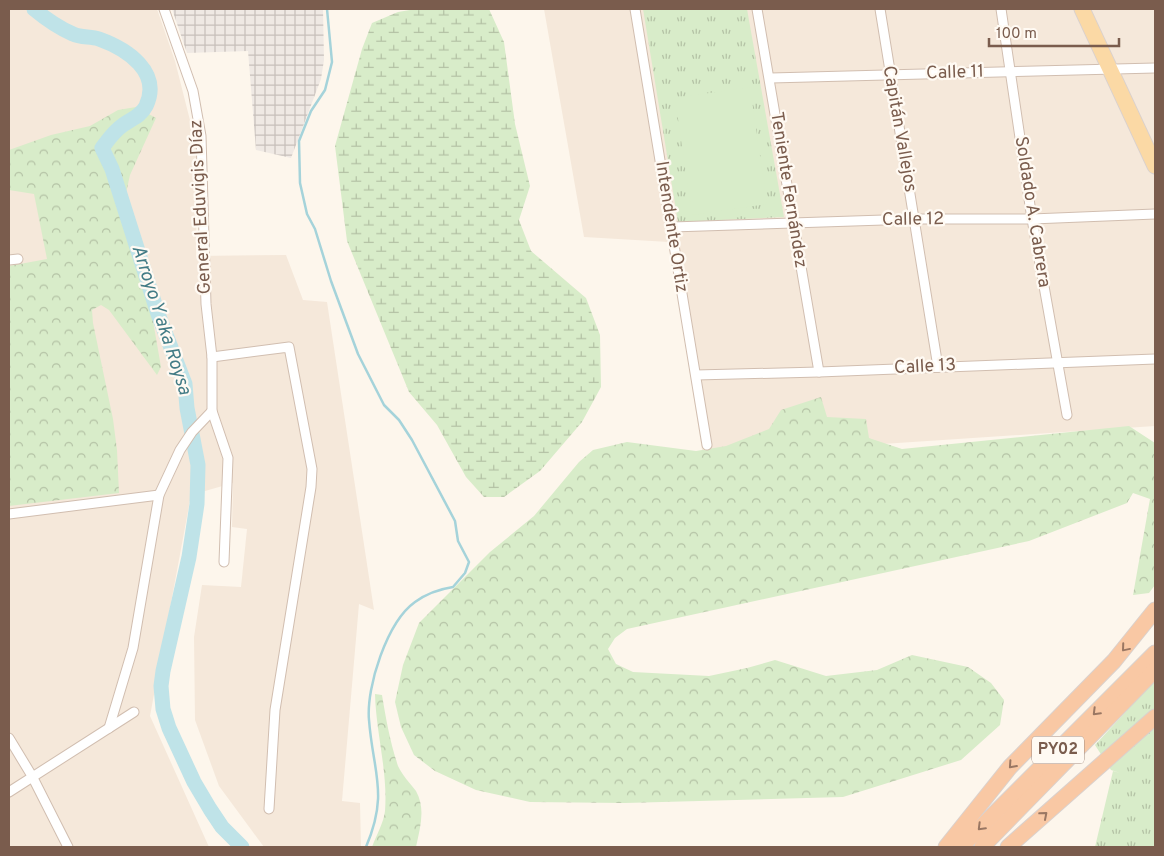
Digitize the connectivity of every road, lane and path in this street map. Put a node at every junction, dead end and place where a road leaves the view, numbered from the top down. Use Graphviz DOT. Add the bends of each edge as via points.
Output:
graph roads {
  1 [pos="164,9"];
  2 [pos="635,9"];
  3 [pos="757,9"];
  4 [pos="880,9"];
  5 [pos="1001,9"];
  6 [pos="1082,9"];
  7 [pos="1155,68"];
  8 [pos="1109,69"];
  9 [pos="1011,71"];
  10 [pos="890,76"];
  11 [pos="771,78"];
  12 [pos="1155,166"];
  13 [pos="1155,214"];
  14 [pos="914,219"];
  15 [pos="1032,219"];
  16 [pos="793,223"];
  17 [pos="672,228"];
  18 [pos="212,357"];
  19 [pos="1155,359"];
  20 [pos="1058,361"];
  21 [pos="938,367"];
  22 [pos="819,372"];
  23 [pos="696,374"];
  24 [pos="212,411"];
  25 [pos="1067,415"];
  26 [pos="706,445"];
  27 [pos="159,495"];
  28 [pos="9,514"];
  29 [pos="224,562"];
  30 [pos="1155,610"];
  31 [pos="1155,653"];
  32 [pos="1155,670"];
  33 [pos="134,712"];
  34 [pos="1155,717"];
  35 [pos="109,728"];
  36 [pos="9,738"];
  37 [pos="32,776"];
  38 [pos="9,792"];
  39 [pos="269,809"];
  40 [pos="68,847"];
  41 [pos="946,847"];
  42 [pos="960,847"];
  43 [pos="982,847"];
  44 [pos="1008,847"];
  1 -- 18 [label="street, General Eduvigis Díaz" via="193,91 201,136 206,304"];
  2 -- 17 [label="street, Intendente Ortiz"];
  3 -- 11 [label="street, Teniente Fernández"];
  4 -- 10 [label="street, Capitán Vallejos"];
  5 -- 9 [label="street, Soldado A. Cabrera"];
  6 -- 8 [label="main road"];
  7 -- 8 [label="street, Calle 11"];
  8 -- 9 [label="street, Calle 11"];
  8 -- 12 [label="main road"];
  9 -- 10 [label="street, Calle 11"];
  9 -- 15 [label="street, Soldado A. Cabrera"];
  10 -- 11 [label="street, Calle 11"];
  10 -- 14 [label="street, Capitán Vallejos"];
  11 -- 16 [label="street, Teniente Fernández"];
  13 -- 15 [label="street, Calle 12"];
  14 -- 15 [label="street, Calle 12"];
  14 -- 16 [label="street, Calle 12"];
  14 -- 21 [label="street, Capitán Vallejos"];
  15 -- 20 [label="street, Soldado A. Cabrera"];
  16 -- 17 [label="street, Calle 12"];
  16 -- 22 [label="street, Teniente Fernández"];
  17 -- 23 [label="street, Intendente Ortiz"];
  18 -- 24 [label="street, General Eduvigis Díaz"];
  18 -- 39 [label="street" via="289,347 312,469 275,710"];
  19 -- 20 [label="street, Calle 13"];
  20 -- 21 [label="street, Calle 13"];
  20 -- 25 [label="street, Soldado A. Cabrera"];
  21 -- 22 [label="street, Calle 13"];
  22 -- 23 [label="street, Calle 13"];
  23 -- 26 [label="street, Intendente Ortiz"];
  24 -- 27 [label="street" via="180,450"];
  24 -- 29 [label="street, General Eduvigis Díaz" via="228,458"];
  27 -- 28 [label="street"];
  27 -- 35 [label="street" via="132,648"];
  30 -- 41 [label="highway, one-way" via="1114,661 1010,767"];
  31 -- 42 [label="highway, PY02, one-way"];
  32 -- 43 [label="highway, PY02"];
  33 -- 35 [label="street"];
  44 -- 34 [label="highway, one-way"];
  35 -- 37 [label="street"];
  36 -- 37 [label="street"];
  37 -- 38 [label="street"];
  37 -- 40 [label="street"];
}
